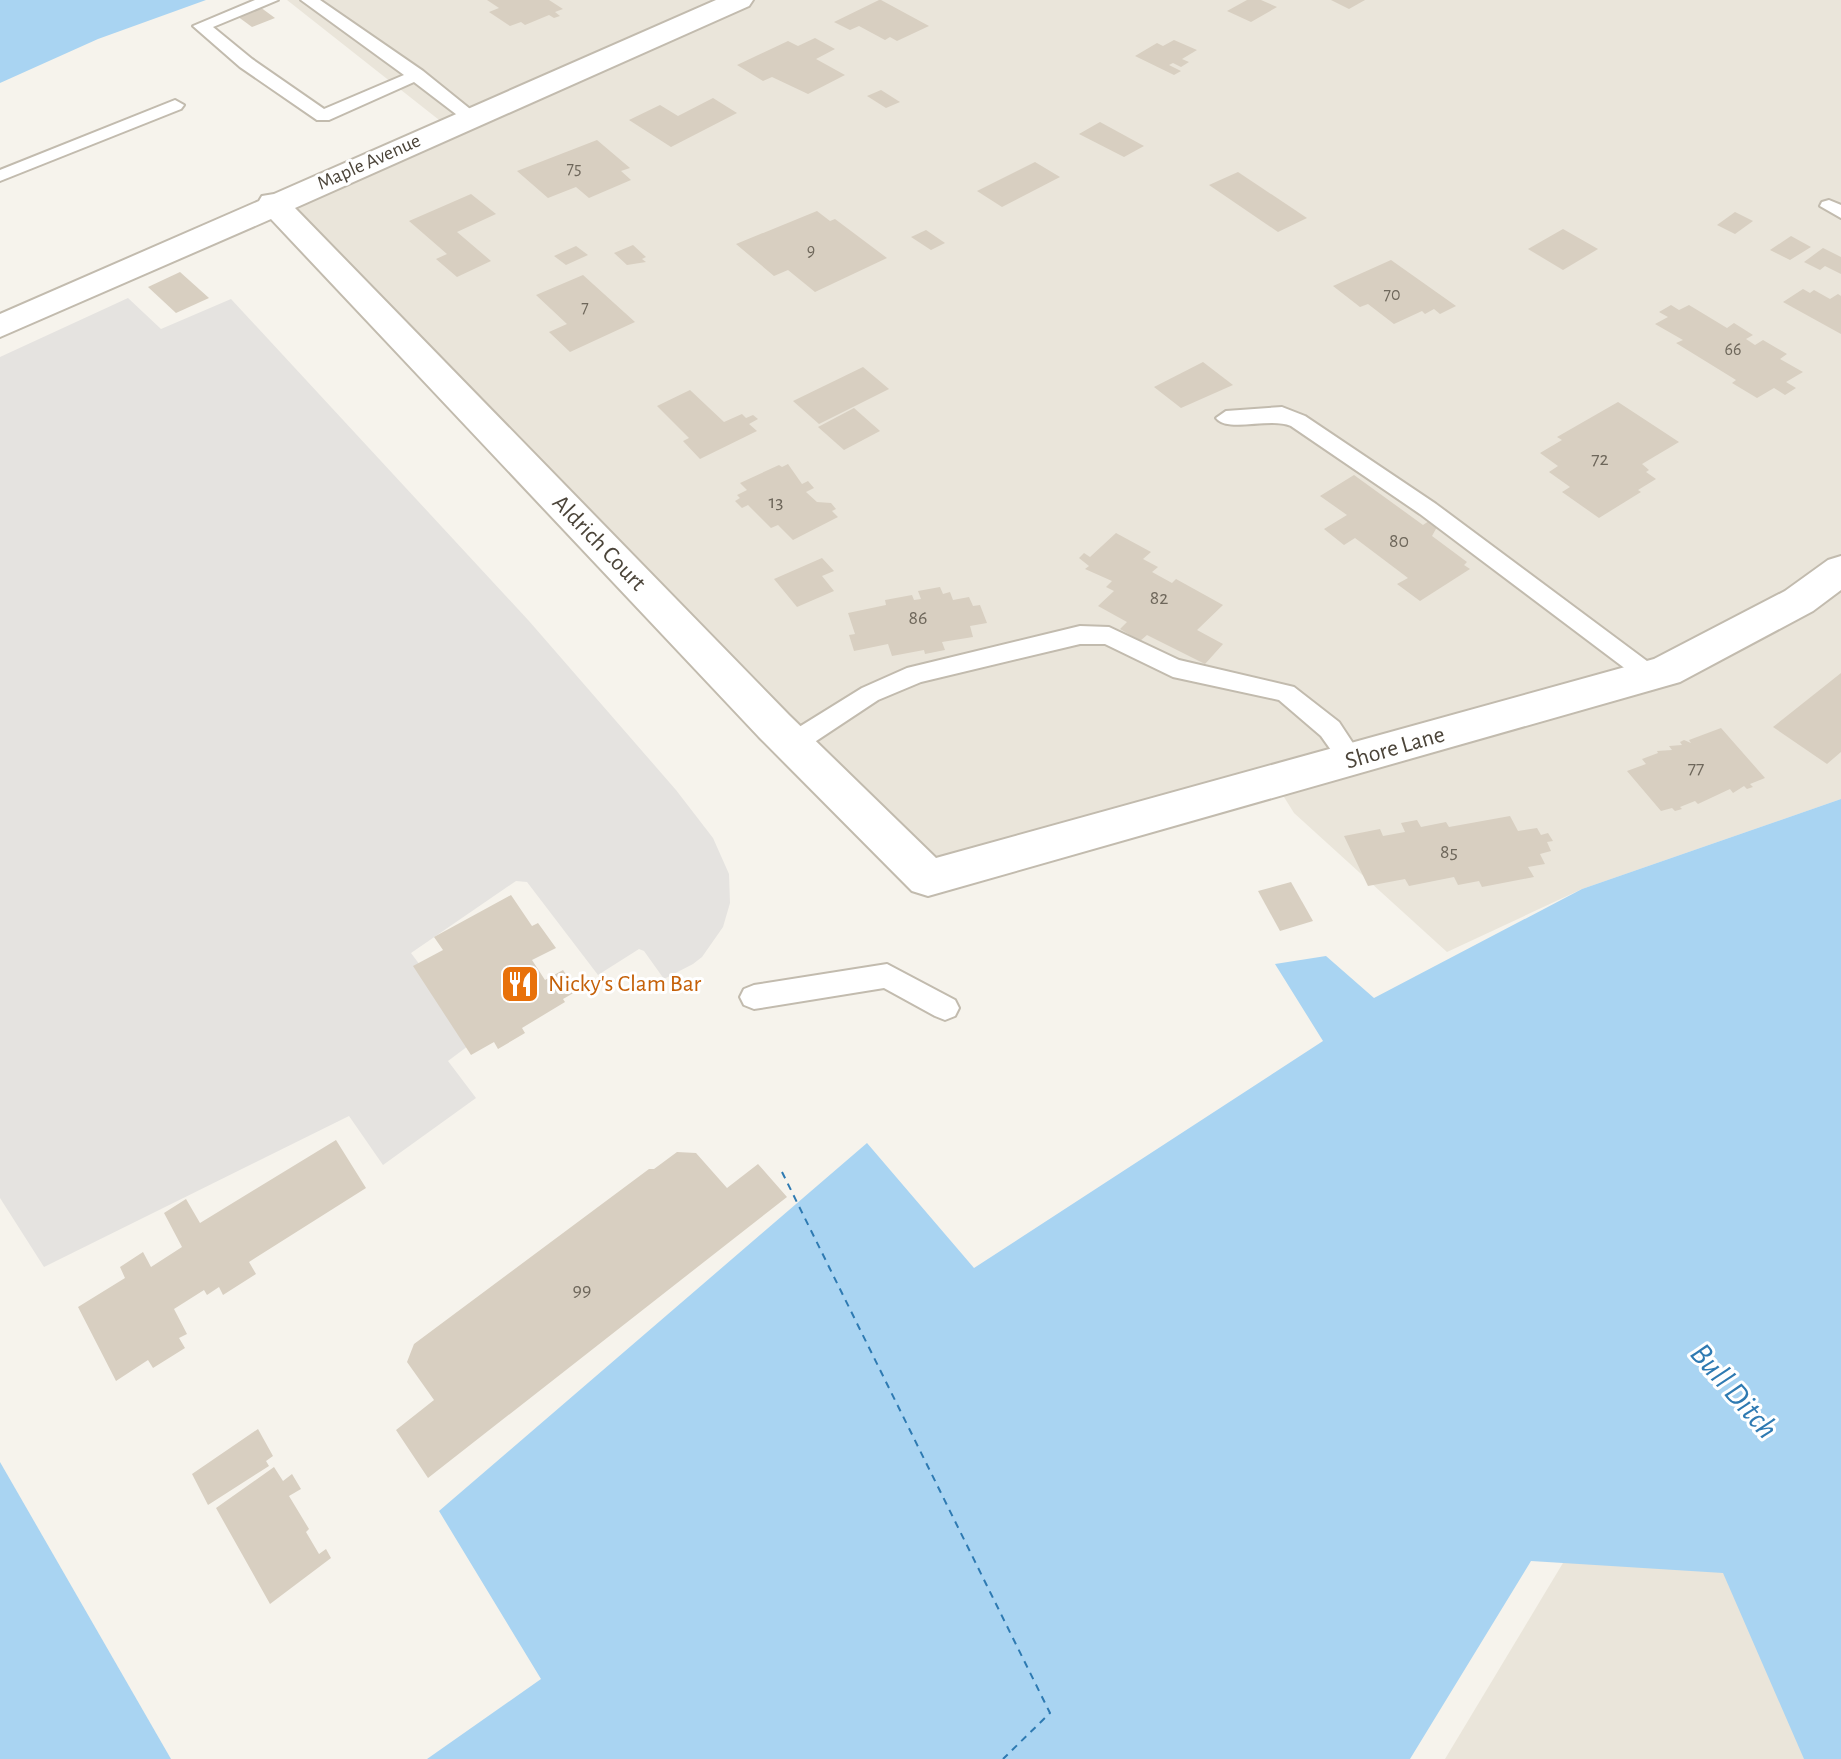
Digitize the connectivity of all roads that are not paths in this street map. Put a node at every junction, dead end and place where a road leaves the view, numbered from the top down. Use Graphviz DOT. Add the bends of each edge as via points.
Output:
graph roads {
  1 [pos="270,0"];
  2 [pos="309,0"];
  3 [pos="739,0"];
  4 [pos="417,75"];
  5 [pos="175,105"];
  6 [pos="471,117"];
  7 [pos="0,176"];
  8 [pos="273,203"];
  9 [pos="0,327"];
  10 [pos="1226,418"];
  11 [pos="1841,570"];
  12 [pos="1651,676"];
  13 [pos="792,744"];
  14 [pos="1352,760"];
  15 [pos="928,878"];
  16 [pos="754,997"];
  17 [pos="945,1008"];
  1 -- 4 [label="lane" via="201,26 323,116"];
  2 -- 4 [label="lane"];
  3 -- 6 [label="street, Maple Avenue"];
  4 -- 6 [label="lane"];
  5 -- 7 [label="lane"];
  6 -- 8 [label="street, Maple Avenue"];
  8 -- 9 [label="street, Maple Avenue"];
  8 -- 13 [label="street, Aldrich Court"];
  10 -- 12 [label="lane" via="1282,414 1298,421 1428,509"];
  11 -- 12 [label="street, Shore Lane" via="1799,601"];
  12 -- 14 [label="street, Shore Lane"];
  13 -- 14 [label="lane" via="870,694 915,674 1080,635 1109,636 1173,668 1286,693 1330,729"];
  13 -- 15 [label="street, Aldrich Court"];
  14 -- 15 [label="street, Shore Lane"];
  16 -- 17 [label="lane" via="887,976"];
}
